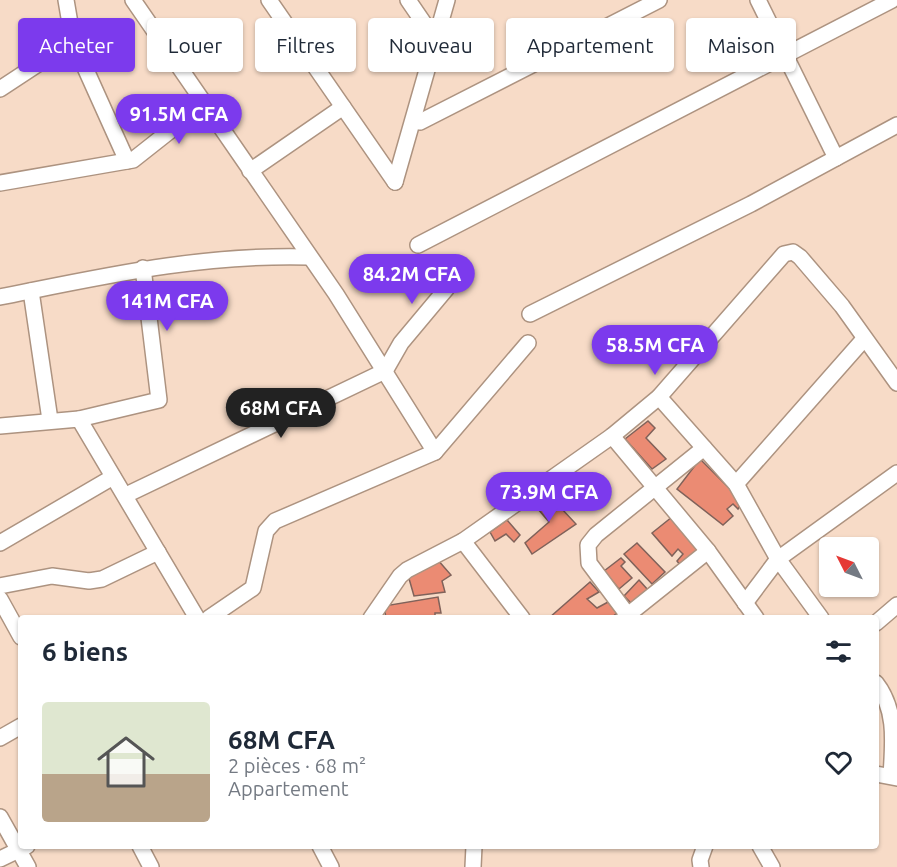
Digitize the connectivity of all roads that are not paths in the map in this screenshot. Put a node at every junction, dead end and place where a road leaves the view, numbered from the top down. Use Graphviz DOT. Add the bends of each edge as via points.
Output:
graph roads {
  1 [pos="66,0"];
  2 [pos="133,0"];
  3 [pos="269,0"];
  4 [pos="408,0"];
  5 [pos="447,0"];
  6 [pos="659,0"];
  7 [pos="758,0"];
  8 [pos="892,0"];
  9 [pos="69,18"];
  10 [pos="421,18"];
  11 [pos="441,18"];
  12 [pos="767,18"];
  13 [pos="796,49"];
  14 [pos="26,72"];
  15 [pos="87,72"];
  16 [pos="425,72"];
  17 [pos="752,72"];
  18 [pos="793,72"];
  19 [pos="0,89"];
  20 [pos="204,104"];
  21 [pos="343,107"];
  22 [pos="420,122"];
  23 [pos="897,125"];
  24 [pos="836,158"];
  25 [pos="127,161"];
  26 [pos="250,171"];
  27 [pos="0,183"];
  28 [pos="418,245"];
  29 [pos="309,257"];
  30 [pos="143,268"];
  31 [pos="447,288"];
  32 [pos="31,291"];
  33 [pos="0,297"];
  34 [pos="530,314"];
  35 [pos="864,339"];
  36 [pos="528,343"];
  37 [pos="385,371"];
  38 [pos="897,383"];
  39 [pos="659,396"];
  40 [pos="79,419"];
  41 [pos="50,420"];
  42 [pos="0,426"];
  43 [pos="612,436"];
  44 [pos="704,448"];
  45 [pos="435,452"];
  46 [pos="897,473"];
  47 [pos="113,477"];
  48 [pos="736,484"];
  49 [pos="657,488"];
  50 [pos="126,495"];
  51 [pos="463,541"];
  52 [pos="0,543"];
  53 [pos="708,551"];
  54 [pos="158,552"];
  55 [pos="778,559"];
  56 [pos="0,586"];
  57 [pos="0,599"];
  58 [pos="745,603"];
  59 [pos="897,605"];
  60 [pos="195,615"];
  61 [pos="214,615"];
  62 [pos="374,615"];
  63 [pos="520,615"];
  64 [pos="626,615"];
  65 [pos="629,615"];
  66 [pos="754,615"];
  67 [pos="819,615"];
  68 [pos="879,620"];
  69 [pos="18,632"];
  70 [pos="879,687"];
  71 [pos="18,728"];
  72 [pos="0,738"];
  73 [pos="888,776"];
  74 [pos="0,817"];
  75 [pos="18,841"];
  76 [pos="21,849"];
  77 [pos="23,849"];
  78 [pos="142,849"];
  79 [pos="322,849"];
  80 [pos="474,849"];
  81 [pos="704,849"];
  82 [pos="762,849"];
  83 [pos="0,859"];
  84 [pos="28,867"];
  85 [pos="152,867"];
  86 [pos="331,867"];
  87 [pos="473,867"];
  88 [pos="701,867"];
  89 [pos="772,867"];
  1 -- 9 [label="street"];
  2 -- 20 [label="street"];
  3 -- 21 [label="street"];
  4 -- 10 [label="street"];
  5 -- 11 [label="street"];
  6 -- 22 [label="street"];
  7 -- 12 [label="street"];
  8 -- 13 [label="street"];
  14 -- 19 [label="street"];
  15 -- 25 [label="street"];
  16 -- 21 [label="street" via="394,182"];
  17 -- 28 [label="street"];
  18 -- 24 [label="street"];
  20 -- 25 [label="street"];
  20 -- 26 [label="street"];
  21 -- 26 [label="street"];
  23 -- 24 [label="street"];
  24 -- 34 [label="street"];
  25 -- 27 [label="street"];
  26 -- 29 [label="street"];
  29 -- 30 [label="street" via="252,255"];
  29 -- 37 [label="street"];
  30 -- 32 [label="street"];
  30 -- 40 [label="street" via="159,400"];
  31 -- 37 [label="street" via="401,343"];
  32 -- 33 [label="street"];
  32 -- 41 [label="street"];
  35 -- 38 [label="street"];
  35 -- 39 [label="street" via="800,257 793,252 784,254"];
  35 -- 48 [label="street"];
  36 -- 45 [label="street"];
  37 -- 45 [label="street"];
  37 -- 50 [label="street"];
  39 -- 43 [label="street"];
  39 -- 44 [label="street"];
  40 -- 41 [label="street"];
  40 -- 47 [label="street"];
  41 -- 42 [label="street"];
  43 -- 49 [label="street"];
  43 -- 51 [label="street"];
  44 -- 48 [label="street"];
  44 -- 49 [label="street"];
  45 -- 61 [label="street" via="275,521 266,531 255,585"];
  46 -- 55 [label="street"];
  47 -- 50 [label="street"];
  47 -- 52 [label="street"];
  48 -- 55 [label="street"];
  49 -- 53 [label="street"];
  49 -- 64 [label="street" via="588,545 589,563"];
  50 -- 54 [label="street"];
  51 -- 62 [label="street" via="400,576"];
  51 -- 63 [label="street"];
  53 -- 58 [label="street"];
  53 -- 65 [label="street"];
  54 -- 56 [label="street" via="102,579 52,576"];
  54 -- 60 [label="street"];
  55 -- 58 [label="street"];
  55 -- 67 [label="street"];
  57 -- 69 [label="street"];
  58 -- 66 [label="street"];
  59 -- 68 [label="street"];
  70 -- 73 [label="street" via="892,710 894,727"];
  71 -- 72 [label="street"];
  74 -- 75 [label="street"];
  76 -- 83 [label="street"];
  77 -- 84 [label="street"];
  78 -- 85 [label="street"];
  79 -- 86 [label="street"];
  80 -- 87 [label="street"];
  81 -- 88 [label="street"];
  82 -- 89 [label="street"];
}
